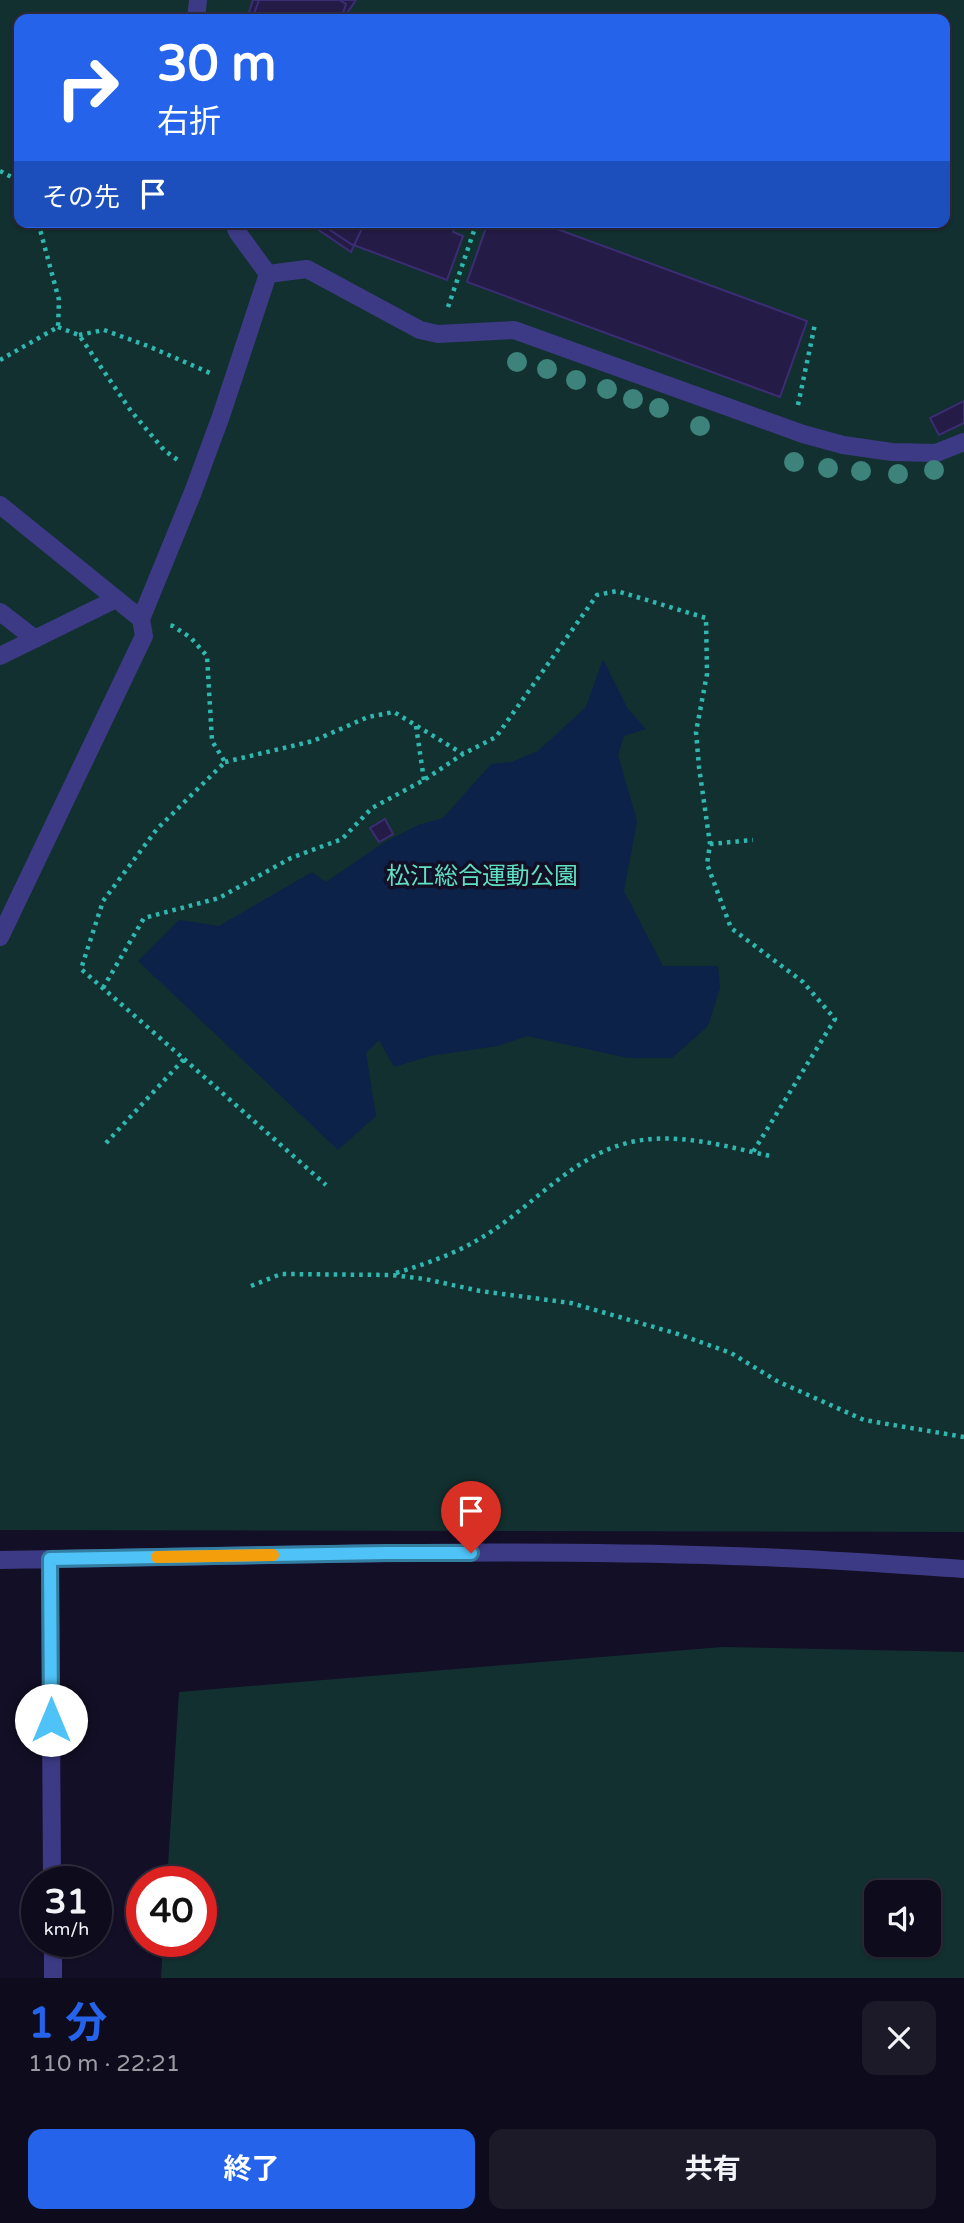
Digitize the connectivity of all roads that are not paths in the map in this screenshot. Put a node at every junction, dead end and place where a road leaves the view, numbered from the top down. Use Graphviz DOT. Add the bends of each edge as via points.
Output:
graph roads {
  1 [pos="236,228"];
  2 [pos="268,274"];
  3 [pos="964,442"];
  4 [pos="0,505"];
  5 [pos="116,599"];
  6 [pos="0,612"];
  7 [pos="141,619"];
  8 [pos="35,639"];
  9 [pos="0,656"];
  10 [pos="0,937"];
  11 [pos="50,1559"];
  12 [pos="0,1560"];
  13 [pos="964,1569"];
  14 [pos="52,1866"];
  15 [pos="53,1957"];
  16 [pos="53,1978"];
  1 -- 2 [label="street"];
  2 -- 3 [label="street" via="307,269 420,330 439,334 514,330 793,431 843,444 936,453"];
  2 -- 7 [label="street" via="199,475"];
  4 -- 5 [label="street"];
  5 -- 7 [label="street"];
  5 -- 8 [label="street"];
  6 -- 8 [label="street"];
  7 -- 10 [label="street" via="144,636"];
  8 -- 9 [label="street"];
  11 -- 12 [label="street"];
  11 -- 13 [label="street" via="652,1554"];
  11 -- 14 [label="street"];
  15 -- 16 [label="street"];
}
